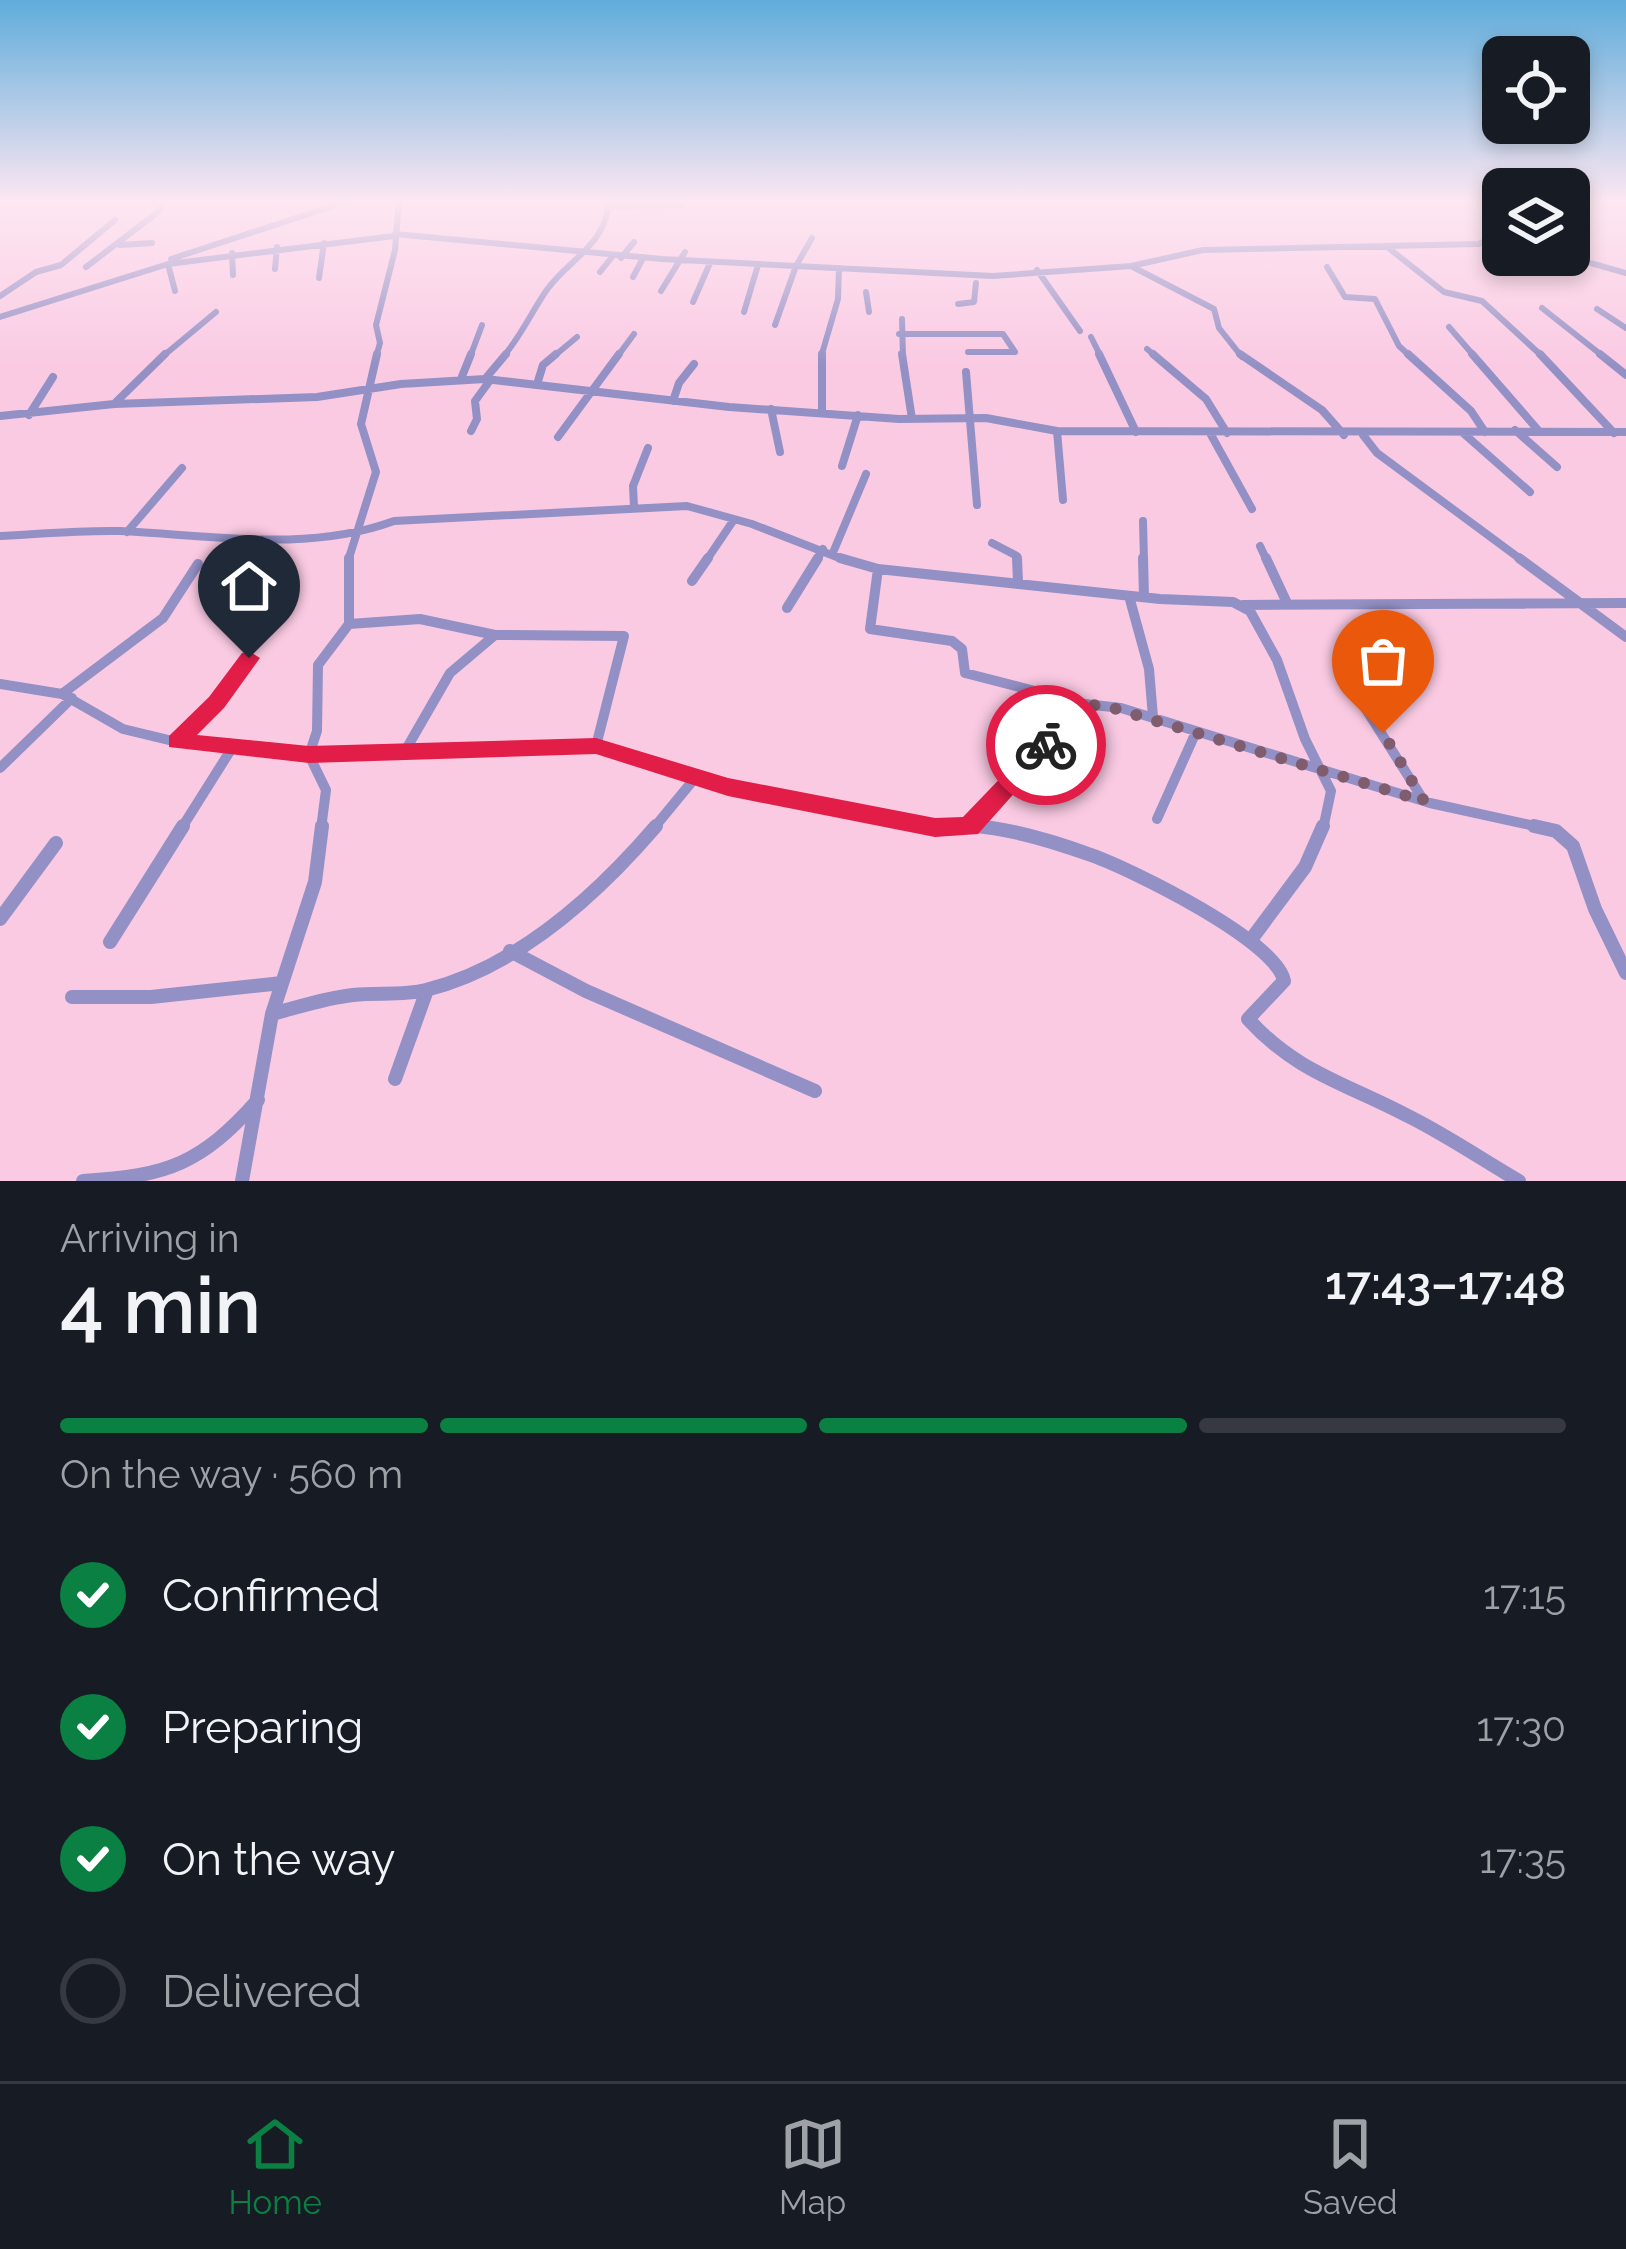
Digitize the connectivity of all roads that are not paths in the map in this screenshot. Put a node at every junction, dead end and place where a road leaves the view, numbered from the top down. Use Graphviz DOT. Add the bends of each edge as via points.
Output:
graph roads {
  1 [pos="72,256"];
  2 [pos="100,256"];
  3 [pos="184,256"];
  4 [pos="214,256"];
  5 [pos="232,256"];
  6 [pos="276,256"];
  7 [pos="322,256"];
  8 [pos="391,256"];
  9 [pos="582,256"];
  10 [pos="605,256"];
  11 [pos="683,256"];
  12 [pos="802,256"];
  13 [pos="1175,256"];
  14 [pos="1400,256"];
  15 [pos="617,258"];
  16 [pos="642,260"];
  17 [pos="678,262"];
  18 [pos="710,263"];
  19 [pos="1590,263"];
  20 [pos="168,264"];
  21 [pos="758,265"];
  22 [pos="796,266"];
  23 [pos="1131,266"];
  24 [pos="86,267"];
  25 [pos="1327,267"];
  26 [pos="149,268"];
  27 [pos="839,268"];
  28 [pos="275,269"];
  29 [pos="1036,271"];
  30 [pos="600,272"];
  31 [pos="1626,273"];
  32 [pos="233,275"];
  33 [pos="633,277"];
  34 [pos="319,278"];
  35 [pos="976,283"];
  36 [pos="661,291"];
  37 [pos="175,292"];
  38 [pos="866,292"];
  39 [pos="0,296"];
  40 [pos="693,302"];
  41 [pos="958,304"];
  42 [pos="1542,308"];
  43 [pos="1597,309"];
  44 [pos="216,312"];
  45 [pos="744,312"];
  46 [pos="869,312"];
  47 [pos="0,317"];
  48 [pos="902,319"];
  49 [pos="482,325"];
  50 [pos="775,325"];
  51 [pos="1449,327"];
  52 [pos="1626,328"];
  53 [pos="1079,332"];
  54 [pos="634,334"];
  55 [pos="899,334"];
  56 [pos="577,337"];
  57 [pos="1091,337"];
  58 [pos="1147,349"];
  59 [pos="968,352"];
  60 [pos="694,364"];
  61 [pos="965,372"];
  62 [pos="1196,375"];
  63 [pos="1626,375"];
  64 [pos="53,377"];
  65 [pos="1186,378"];
  66 [pos="461,379"];
  67 [pos="488,379"];
  68 [pos="538,381"];
  69 [pos="592,389"];
  70 [pos="362,391"];
  71 [pos="673,401"];
  72 [pos="114,404"];
  73 [pos="771,409"];
  74 [pos="821,410"];
  75 [pos="28,415"];
  76 [pos="858,415"];
  77 [pos="3,416"];
  78 [pos="970,418"];
  79 [pos="912,419"];
  80 [pos="0,425"];
  81 [pos="1515,430"];
  82 [pos="1538,430"];
  83 [pos="471,431"];
  84 [pos="1057,431"];
  85 [pos="1136,432"];
  86 [pos="1462,432"];
  87 [pos="1485,432"];
  88 [pos="1210,433"];
  89 [pos="1227,433"];
  90 [pos="1622,433"];
  91 [pos="1344,435"];
  92 [pos="1363,435"];
  93 [pos="558,437"];
  94 [pos="648,448"];
  95 [pos="780,452"];
  96 [pos="842,466"];
  97 [pos="1557,467"];
  98 [pos="182,468"];
  99 [pos="866,474"];
  100 [pos="1530,492"];
  101 [pos="1063,500"];
  102 [pos="977,505"];
  103 [pos="634,507"];
  104 [pos="1252,509"];
  105 [pos="733,521"];
  106 [pos="1143,521"];
  107 [pos="127,532"];
  108 [pos="359,534"];
  109 [pos="0,536"];
  110 [pos="992,543"];
  111 [pos="1260,546"];
  112 [pos="827,552"];
  113 [pos="198,564"];
  114 [pos="878,569"];
  115 [pos="692,581"];
  116 [pos="1018,582"];
  117 [pos="1129,596"];
  118 [pos="1144,597"];
  119 [pos="1287,603"];
  120 [pos="1626,603"];
  121 [pos="1243,604"];
  122 [pos="1582,604"];
  123 [pos="787,608"];
  124 [pos="349,625"];
  125 [pos="495,635"];
  126 [pos="1626,637"];
  127 [pos="249,658"];
  128 [pos="1340,668"];
  129 [pos="0,684"];
  130 [pos="67,696"];
  131 [pos="1085,704"];
  132 [pos="1153,717"];
  133 [pos="1196,732"];
  134 [pos="177,742"];
  135 [pos="596,746"];
  136 [pos="232,748"];
  137 [pos="405,751"];
  138 [pos="309,755"];
  139 [pos="0,767"];
  140 [pos="1319,770"];
  141 [pos="695,778"];
  142 [pos="1424,801"];
  143 [pos="1157,819"];
  144 [pos="969,827"];
  145 [pos="56,843"];
  146 [pos="0,919"];
  147 [pos="1250,941"];
  148 [pos="110,942"];
  149 [pos="510,951"];
  150 [pos="1626,973"];
  151 [pos="282,983"];
  152 [pos="427,990"];
  153 [pos="72,997"];
  154 [pos="272,1014"];
  155 [pos="395,1079"];
  156 [pos="815,1091"];
  157 [pos="261,1097"];
  158 [pos="83,1181"];
  159 [pos="242,1181"];
  160 [pos="1519,1181"];
  1 -- 39 [label="street"];
  2 -- 24 [label="street"];
  3 -- 26 [label="street"];
  4 -- 20 [label="street"];
  5 -- 32 [label="street"];
  6 -- 28 [label="street"];
  7 -- 34 [label="street"];
  8 -- 70 [label="street" via="376,325 380,343"];
  9 -- 67 [label="street" via="547,289"];
  10 -- 15 [label="street"];
  11 -- 17 [label="street"];
  12 -- 22 [label="street"];
  13 -- 23 [label="street"];
  14 -- 90 [label="street" via="1444,292 1481,301"];
  15 -- 16 [label="street"];
  15 -- 30 [label="street"];
  16 -- 17 [label="street"];
  16 -- 33 [label="street"];
  17 -- 18 [label="street"];
  17 -- 36 [label="street"];
  18 -- 21 [label="street"];
  18 -- 40 [label="street"];
  19 -- 31 [label="street"];
  20 -- 26 [label="street"];
  20 -- 37 [label="street"];
  21 -- 22 [label="street"];
  21 -- 45 [label="street"];
  22 -- 27 [label="street"];
  22 -- 50 [label="street"];
  23 -- 29 [label="street"];
  23 -- 91 [label="street" via="1214,309 1214,322 1241,359 1322,409"];
  25 -- 87 [label="street" via="1345,297 1375,299 1399,346"];
  26 -- 47 [label="street"];
  27 -- 29 [label="street"];
  27 -- 74 [label="street" via="821,358"];
  29 -- 53 [label="street"];
  35 -- 41 [label="street" via="974,302"];
  38 -- 46 [label="street"];
  42 -- 63 [label="street"];
  43 -- 52 [label="street"];
  44 -- 72 [label="street"];
  48 -- 55 [label="street"];
  49 -- 66 [label="street"];
  51 -- 82 [label="street"];
  54 -- 69 [label="street"];
  55 -- 59 [label="street" via="1003,334 1015,352"];
  55 -- 79 [label="street"];
  56 -- 68 [label="street" via="543,365"];
  57 -- 85 [label="street"];
  58 -- 65 [label="street"];
  60 -- 71 [label="street"];
  61 -- 78 [label="street"];
  62 -- 65 [label="street"];
  64 -- 75 [label="street"];
  65 -- 89 [label="street"];
  66 -- 67 [label="street"];
  66 -- 70 [label="street"];
  67 -- 68 [label="street"];
  67 -- 83 [label="street"];
  68 -- 69 [label="street"];
  69 -- 71 [label="street"];
  69 -- 93 [label="street"];
  70 -- 72 [label="street"];
  70 -- 108 [label="street" via="363,439 376,463"];
  71 -- 73 [label="street"];
  72 -- 75 [label="street"];
  73 -- 74 [label="street"];
  73 -- 95 [label="street"];
  74 -- 76 [label="street"];
  75 -- 77 [label="street"];
  76 -- 79 [label="street"];
  76 -- 96 [label="street"];
  77 -- 80 [label="street"];
  78 -- 79 [label="street"];
  78 -- 84 [label="street"];
  78 -- 102 [label="street"];
  81 -- 82 [label="street"];
  81 -- 87 [label="street"];
  81 -- 97 [label="street"];
  82 -- 90 [label="street"];
  84 -- 85 [label="street"];
  84 -- 101 [label="street"];
  85 -- 88 [label="street"];
  86 -- 87 [label="street"];
  86 -- 92 [label="street"];
  86 -- 100 [label="street"];
  88 -- 89 [label="street"];
  88 -- 104 [label="street"];
  89 -- 91 [label="street"];
  91 -- 92 [label="street"];
  92 -- 122 [label="street"];
  94 -- 103 [label="street"];
  98 -- 107 [label="street"];
  99 -- 112 [label="street"];
  103 -- 105 [label="street" via="687,506"];
  103 -- 108 [label="street" via="394,520"];
  105 -- 112 [label="street"];
  105 -- 115 [label="street"];
  106 -- 118 [label="street"];
  107 -- 108 [label="street" via="214,540"];
  107 -- 109 [label="street"];
  108 -- 124 [label="street" via="346,567"];
  110 -- 116 [label="street" via="1017,556"];
  111 -- 119 [label="street"];
  112 -- 114 [label="street" via="849,566"];
  112 -- 123 [label="street"];
  113 -- 130 [label="street" via="164,618"];
  114 -- 116 [label="street"];
  114 -- 131 [label="street" via="870,629 952,641 962,649 965,674"];
  116 -- 117 [label="street"];
  117 -- 118 [label="street"];
  117 -- 132 [label="street"];
  118 -- 121 [label="street"];
  119 -- 121 [label="street"];
  119 -- 122 [label="street"];
  120 -- 122 [label="street"];
  121 -- 140 [label="street" via="1277,660"];
  122 -- 126 [label="street"];
  124 -- 125 [label="street" via="420,620"];
  124 -- 138 [label="street" via="318,665"];
  125 -- 135 [label="street" via="625,637"];
  125 -- 137 [label="street" via="450,673"];
  127 -- 134 [label="street"];
  128 -- 142 [label="street"];
  129 -- 130 [label="street"];
  130 -- 134 [label="street" via="123,730"];
  130 -- 139 [label="street"];
  131 -- 132 [label="street"];
  131 -- 144 [label="street"];
  132 -- 133 [label="street"];
  133 -- 140 [label="street"];
  133 -- 143 [label="street"];
  134 -- 136 [label="street"];
  135 -- 137 [label="street"];
  135 -- 141 [label="street"];
  136 -- 138 [label="street"];
  136 -- 148 [label="street"];
  137 -- 138 [label="street"];
  138 -- 151 [label="street" via="326,790 316,882"];
  140 -- 142 [label="street"];
  140 -- 147 [label="street" via="1331,791 1321,837"];
  141 -- 144 [label="street" via="897,823"];
  141 -- 149 [label="street" via="605,883"];
  142 -- 150 [label="street" via="1566,838"];
  144 -- 147 [label="street" via="1092,855"];
  145 -- 146 [label="street"];
  147 -- 160 [label="street" via="1284,981 1248,1018 1291,1064 1397,1110"];
  149 -- 152 [label="street"];
  149 -- 156 [label="street"];
  151 -- 153 [label="street" via="142,1001"];
  151 -- 154 [label="street"];
  152 -- 154 [label="street" via="356,994"];
  152 -- 155 [label="street"];
  154 -- 157 [label="street"];
  157 -- 158 [label="street" via="225,1138 176,1172"];
  157 -- 159 [label="street"];
}
